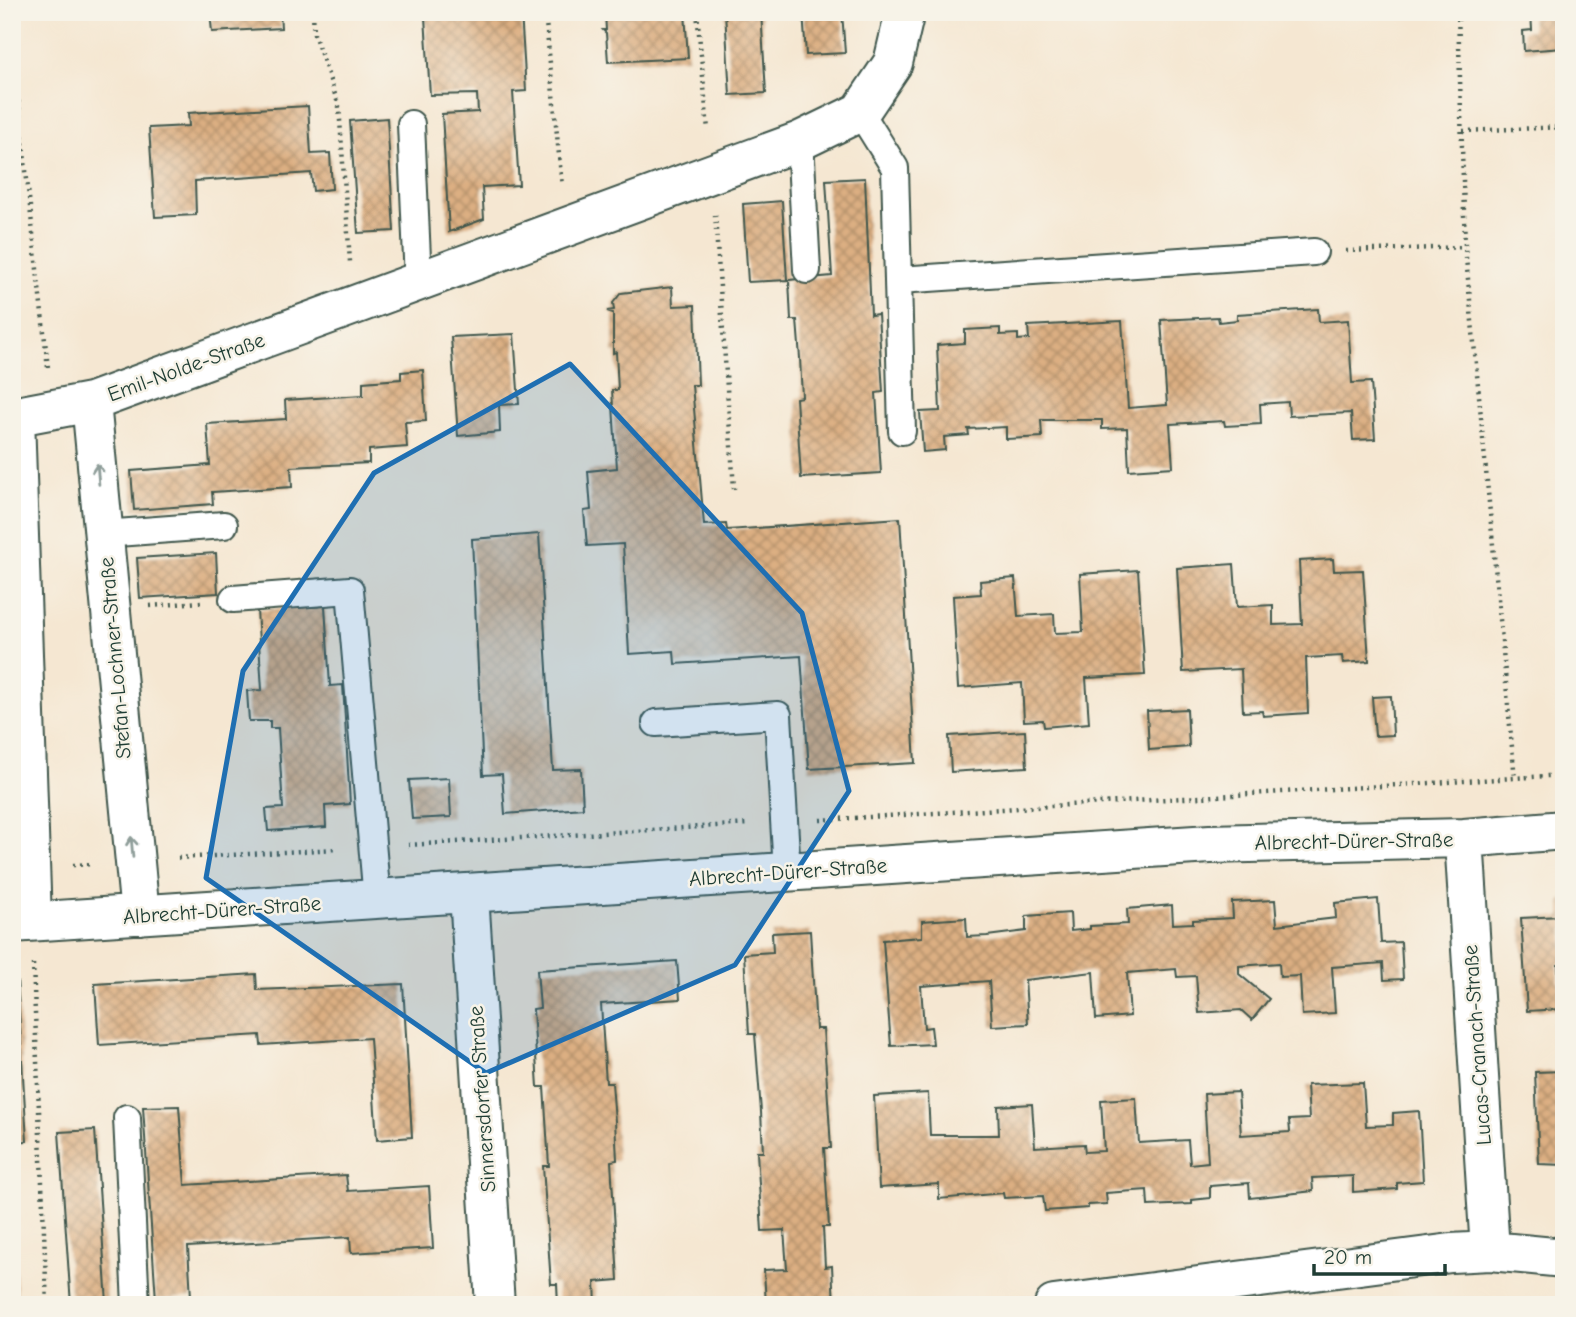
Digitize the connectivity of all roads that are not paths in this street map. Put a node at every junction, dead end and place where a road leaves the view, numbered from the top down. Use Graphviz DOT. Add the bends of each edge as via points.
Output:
graph roads {
  1 [pos="905,12"];
  2 [pos="860,112"];
  3 [pos="411,124"];
  4 [pos="800,141"];
  5 [pos="1314,252"];
  6 [pos="807,270"];
  7 [pos="900,280"];
  8 [pos="418,281"];
  9 [pos="91,401"];
  10 [pos="13,417"];
  11 [pos="902,431"];
  12 [pos="223,525"];
  13 [pos="103,534"];
  14 [pos="233,599"];
  15 [pos="656,723"];
  16 [pos="1564,830"];
  17 [pos="1464,838"];
  18 [pos="787,872"];
  19 [pos="469,894"];
  20 [pos="377,900"];
  21 [pos="140,915"];
  22 [pos="22,922"];
  23 [pos="127,1118"];
  24 [pos="1490,1251"];
  25 [pos="1564,1258"];
  26 [pos="136,1305"];
  27 [pos="495,1305"];
  28 [pos="1054,1305"];
  1 -- 2 [label="street" via="893,63"];
  2 -- 4 [label="street, Emil-Nolde-Straße"];
  2 -- 7 [label="lane" via="895,168"];
  3 -- 8 [label="lane"];
  4 -- 6 [label="lane"];
  4 -- 8 [label="street, Emil-Nolde-Straße"];
  5 -- 7 [label="lane"];
  7 -- 11 [label="lane"];
  8 -- 9 [label="street, Emil-Nolde-Straße"];
  9 -- 10 [label="street, Emil-Nolde-Straße"];
  13 -- 9 [label="street, Stefan-Lochner-Straße, one-way"];
  10 -- 22 [label="street"];
  12 -- 13 [label="lane"];
  21 -- 13 [label="street, Stefan-Lochner-Straße, one-way"];
  14 -- 20 [label="lane" via="350,590"];
  15 -- 18 [label="lane" via="778,715"];
  16 -- 17 [label="street, Albrecht-Dürer-Straße"];
  17 -- 18 [label="street, Albrecht-Dürer-Straße" via="1210,844"];
  17 -- 24 [label="street, Lucas-Cranach-Straße"];
  18 -- 19 [label="street, Albrecht-Dürer-Straße"];
  19 -- 20 [label="street, Albrecht-Dürer-Straße"];
  19 -- 27 [label="street, Sinnersdorfer Straße"];
  20 -- 21 [label="street, Albrecht-Dürer-Straße"];
  21 -- 22 [label="street, Albrecht-Dürer-Straße"];
  23 -- 26 [label="lane"];
  24 -- 25 [label="street"];
  24 -- 28 [label="street"];
}
